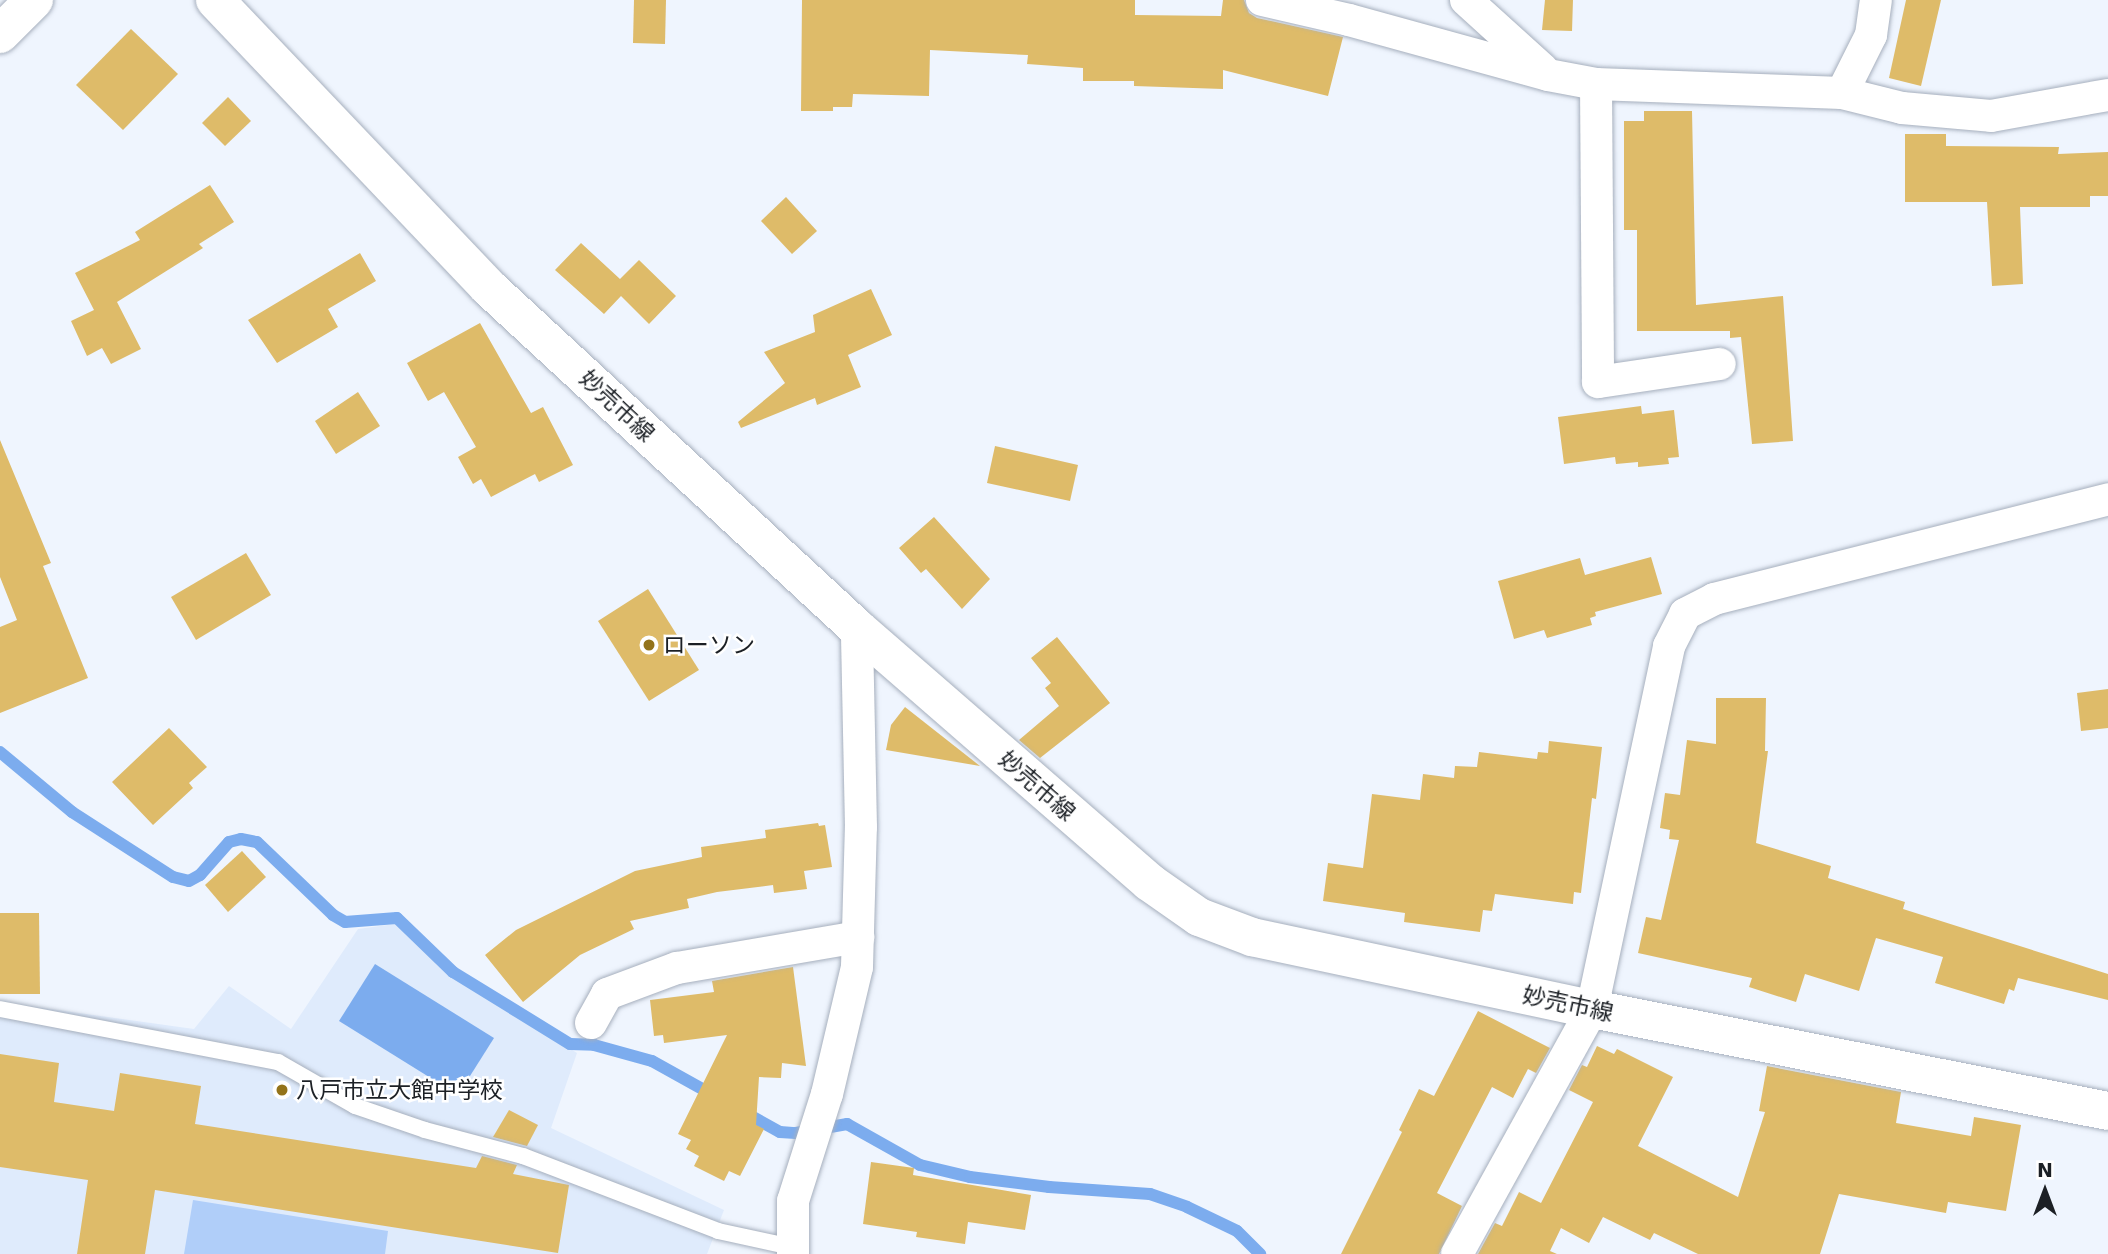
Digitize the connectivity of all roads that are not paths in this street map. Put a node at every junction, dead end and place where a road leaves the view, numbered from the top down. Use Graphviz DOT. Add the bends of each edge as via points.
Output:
graph roads {
  1 [pos="34,0"];
  2 [pos="215,0"];
  3 [pos="1262,0"];
  4 [pos="1466,0"];
  5 [pos="1876,0"];
  6 [pos="0,34"];
  7 [pos="1548,75"];
  8 [pos="1596,84"];
  9 [pos="1842,93"];
  10 [pos="2108,95"];
  11 [pos="1720,364"];
  12 [pos="2108,499"];
  13 [pos="857,628"];
  14 [pos="858,937"];
  15 [pos="0,1009"];
  16 [pos="1592,1009"];
  17 [pos="591,1023"];
  18 [pos="2108,1111"];
  19 [pos="793,1251"];
  20 [pos="1466,1251"];
  1 -- 6 [label="main road"];
  2 -- 13 [label="main road, 妙売市線" via="488,287"];
  3 -- 7 [label="street"];
  4 -- 7 [label="street"];
  5 -- 9 [label="street" via="1871,35"];
  7 -- 8 [label="street"];
  8 -- 9 [label="street"];
  8 -- 11 [label="street" via="1598,382"];
  9 -- 10 [label="street" via="1902,108 1991,116"];
  12 -- 16 [label="street" via="1714,599 1685,614 1670,646"];
  13 -- 14 [label="street"];
  13 -- 16 [label="main road, 妙売市線" via="1149,882 1199,916 1252,937"];
  14 -- 17 [label="street" via="677,968 607,994"];
  14 -- 19 [label="street" via="857,967 827,1094 793,1201"];
  15 -- 19 [label="lane" via="278,1062 355,1106 523,1156 718,1231"];
  16 -- 18 [label="main road, 妙売市線"];
  16 -- 20 [label="street"];
}
